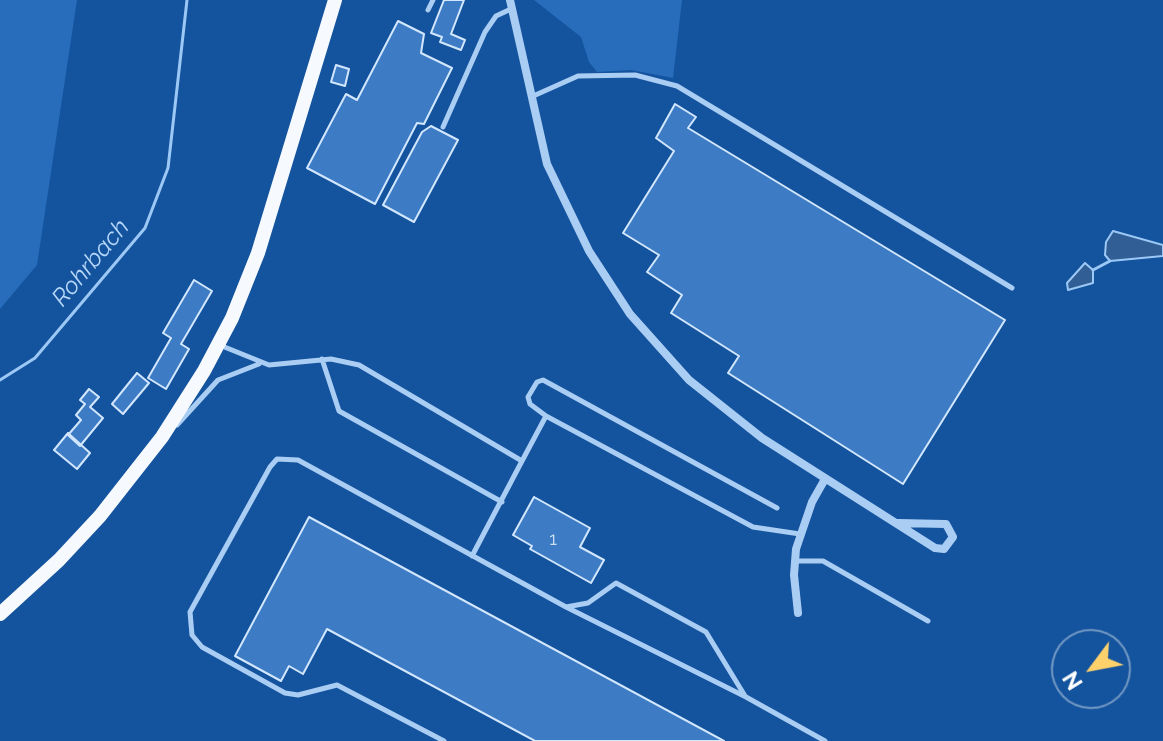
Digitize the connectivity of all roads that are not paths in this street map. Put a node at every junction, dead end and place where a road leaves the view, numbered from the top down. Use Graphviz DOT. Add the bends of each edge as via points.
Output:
graph roads {
  1 [pos="335,0"];
  2 [pos="433,0"];
  3 [pos="511,4"];
  4 [pos="428,10"];
  5 [pos="530,98"];
  6 [pos="443,127"];
  7 [pos="1012,288"];
  8 [pos="219,344"];
  9 [pos="322,359"];
  10 [pos="260,364"];
  11 [pos="546,416"];
  12 [pos="162,437"];
  13 [pos="522,461"];
  14 [pos="825,479"];
  15 [pos="502,502"];
  16 [pos="777,508"];
  17 [pos="898,523"];
  18 [pos="800,534"];
  19 [pos="472,556"];
  20 [pos="795,561"];
  21 [pos="566,607"];
  22 [pos="798,613"];
  23 [pos="0,614"];
  24 [pos="928,621"];
  25 [pos="746,697"];
  26 [pos="444,741"];
  27 [pos="825,741"];
  1 -- 8 [label="main road" via="258,253"];
  2 -- 4 [label="lane"];
  3 -- 5 [label="street"];
  3 -- 6 [label="lane" via="485,32"];
  5 -- 7 [label="lane" via="578,76 635,75 677,86"];
  5 -- 14 [label="street" via="560,195 630,314 711,400"];
  8 -- 10 [label="lane"];
  8 -- 12 [label="main road"];
  9 -- 10 [label="lane"];
  9 -- 13 [label="lane" via="359,365"];
  9 -- 15 [label="lane" via="339,411"];
  10 -- 12 [label="lane" via="218,380"];
  11 -- 13 [label="lane"];
  11 -- 16 [label="lane" via="528,397 543,380"];
  11 -- 18 [label="lane" via="753,527"];
  12 -- 23 [label="main road" via="59,560"];
  13 -- 15 [label="lane"];
  14 -- 17 [label="street"];
  14 -- 18 [label="street"];
  15 -- 19 [label="lane"];
  17 -- 17 [label="street" via="946,524 953,537 940,549"];
  18 -- 20 [label="street"];
  19 -- 21 [label="lane"];
  19 -- 26 [label="lane" via="298,460 282,457 270,467 189,619 192,635 202,647 285,693 337,685"];
  20 -- 22 [label="street"];
  20 -- 24 [label="lane" via="823,561"];
  21 -- 25 [label="lane"];
  21 -- 25 [label="lane" via="588,603 616,583 706,632"];
  25 -- 27 [label="lane"];
}
